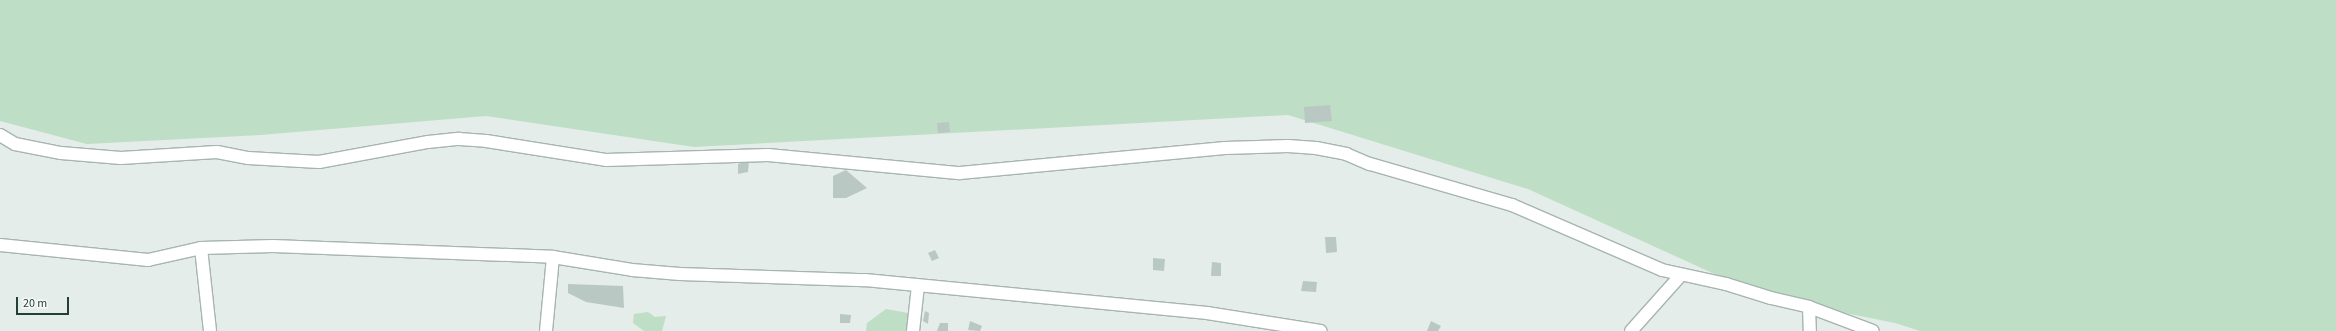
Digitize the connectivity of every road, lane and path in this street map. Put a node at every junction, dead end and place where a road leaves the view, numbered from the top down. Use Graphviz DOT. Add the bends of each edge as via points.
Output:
graph roads {
  1 [pos="0,135"];
  2 [pos="0,245"];
  3 [pos="201,248"];
  4 [pos="553,257"];
  5 [pos="1681,275"];
  6 [pos="918,286"];
  7 [pos="1809,307"];
  8 [pos="210,331"];
  9 [pos="546,331"];
  10 [pos="913,331"];
  11 [pos="1321,331"];
  12 [pos="1631,331"];
  13 [pos="1810,331"];
  14 [pos="1873,331"];
  1 -- 5 [label="street" via="16,144 61,153 121,158 217,152 248,158 320,162 428,142 459,139 606,160 768,155 960,173 1225,148 1316,148 1346,154 1370,164 1512,205 1662,270"];
  2 -- 3 [label="street" via="148,260"];
  3 -- 4 [label="street" via="273,246"];
  3 -- 8 [label="street"];
  4 -- 6 [label="street" via="632,270 680,274 865,280"];
  4 -- 9 [label="street"];
  5 -- 7 [label="street" via="1726,284"];
  5 -- 12 [label="street"];
  6 -- 10 [label="street"];
  6 -- 11 [label="street" via="1207,313"];
  7 -- 13 [label="street"];
  7 -- 14 [label="street"];
}
